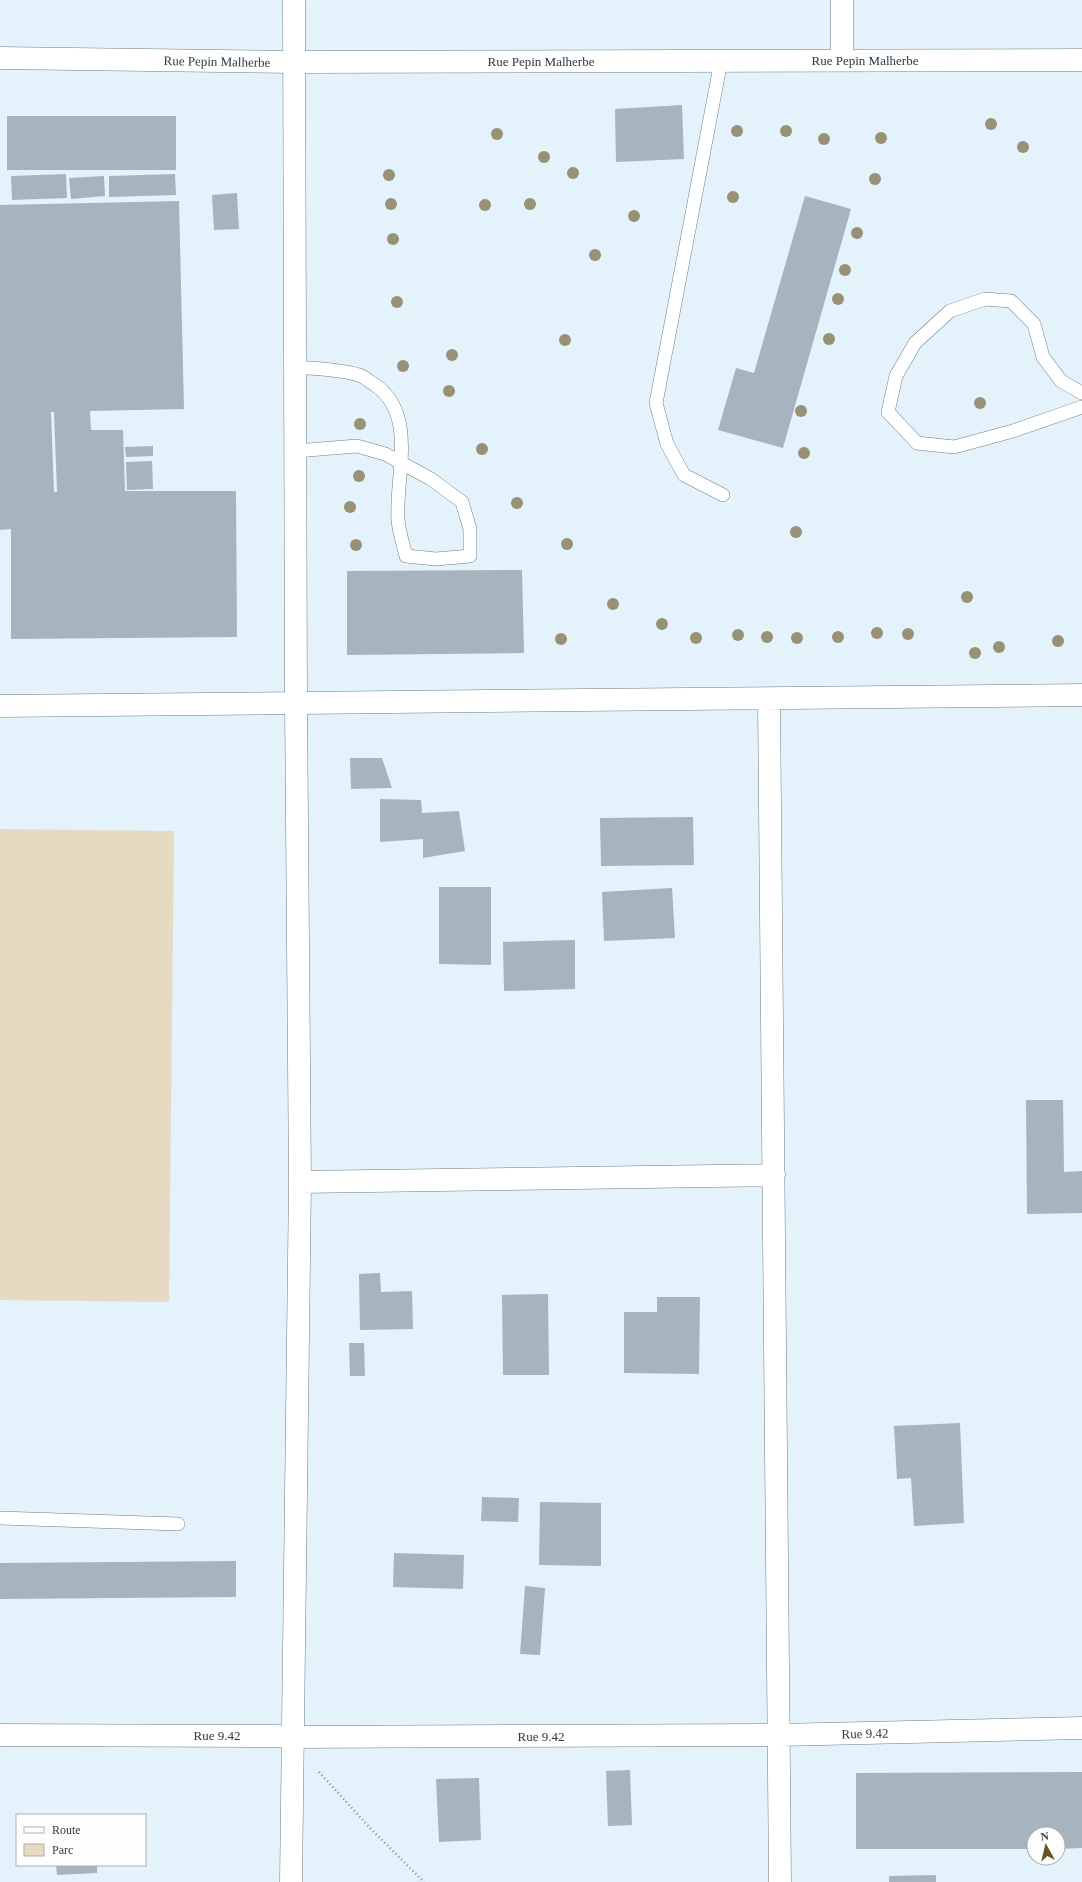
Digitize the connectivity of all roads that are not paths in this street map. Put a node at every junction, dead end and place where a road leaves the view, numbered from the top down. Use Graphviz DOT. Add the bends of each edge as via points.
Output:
graph roads {
  1 [pos="294,0"];
  2 [pos="842,0"];
  3 [pos="0,58"];
  4 [pos="842,60"];
  5 [pos="1082,60"];
  6 [pos="721,61"];
  7 [pos="296,62"];
  8 [pos="296,367"];
  9 [pos="1082,393"];
  10 [pos="1082,407"];
  11 [pos="296,451"];
  12 [pos="400,462"];
  13 [pos="723,495"];
  14 [pos="1082,696"];
  15 [pos="769,699"];
  16 [pos="296,703"];
  17 [pos="0,706"];
  18 [pos="774,1175"];
  19 [pos="300,1182"];
  20 [pos="0,1518"];
  21 [pos="178,1524"];
  22 [pos="1082,1728"];
  23 [pos="0,1735"];
  24 [pos="779,1735"];
  25 [pos="292,1739"];
  26 [pos="290,1882"];
  27 [pos="780,1882"];
  1 -- 7 [label="street"];
  2 -- 4 [label="street"];
  3 -- 7 [label="street, Rue Pepin Malherbe"];
  4 -- 5 [label="street, Rue Pepin Malherbe"];
  4 -- 6 [label="street, Rue Pepin Malherbe"];
  6 -- 7 [label="street, Rue Pepin Malherbe"];
  6 -- 13 [label="lane" via="656,403 667,444 684,475"];
  7 -- 8 [label="street"];
  8 -- 11 [label="street"];
  8 -- 12 [label="lane" via="341,371 361,376 380,388 394,406 401,430"];
  9 -- 10 [label="lane" via="1062,381 1043,357 1034,324 1011,301 985,299 950,311 915,343 896,376 888,412 917,443 954,446 1013,431"];
  11 -- 12 [label="lane" via="357,446 385,454"];
  11 -- 16 [label="street"];
  12 -- 12 [label="lane" via="431,479 462,502 470,529 470,556 436,559 406,556 398,520"];
  14 -- 15 [label="street"];
  15 -- 16 [label="street"];
  15 -- 18 [label="street"];
  16 -- 17 [label="street"];
  16 -- 19 [label="street"];
  18 -- 19 [label="street"];
  18 -- 24 [label="street"];
  19 -- 25 [label="street"];
  20 -- 21 [label="lane"];
  22 -- 24 [label="street, Rue 9.42"];
  23 -- 25 [label="street, Rue 9.42" via="276,1736"];
  24 -- 25 [label="street, Rue 9.42"];
  24 -- 27 [label="street"];
  25 -- 26 [label="street"];
}
